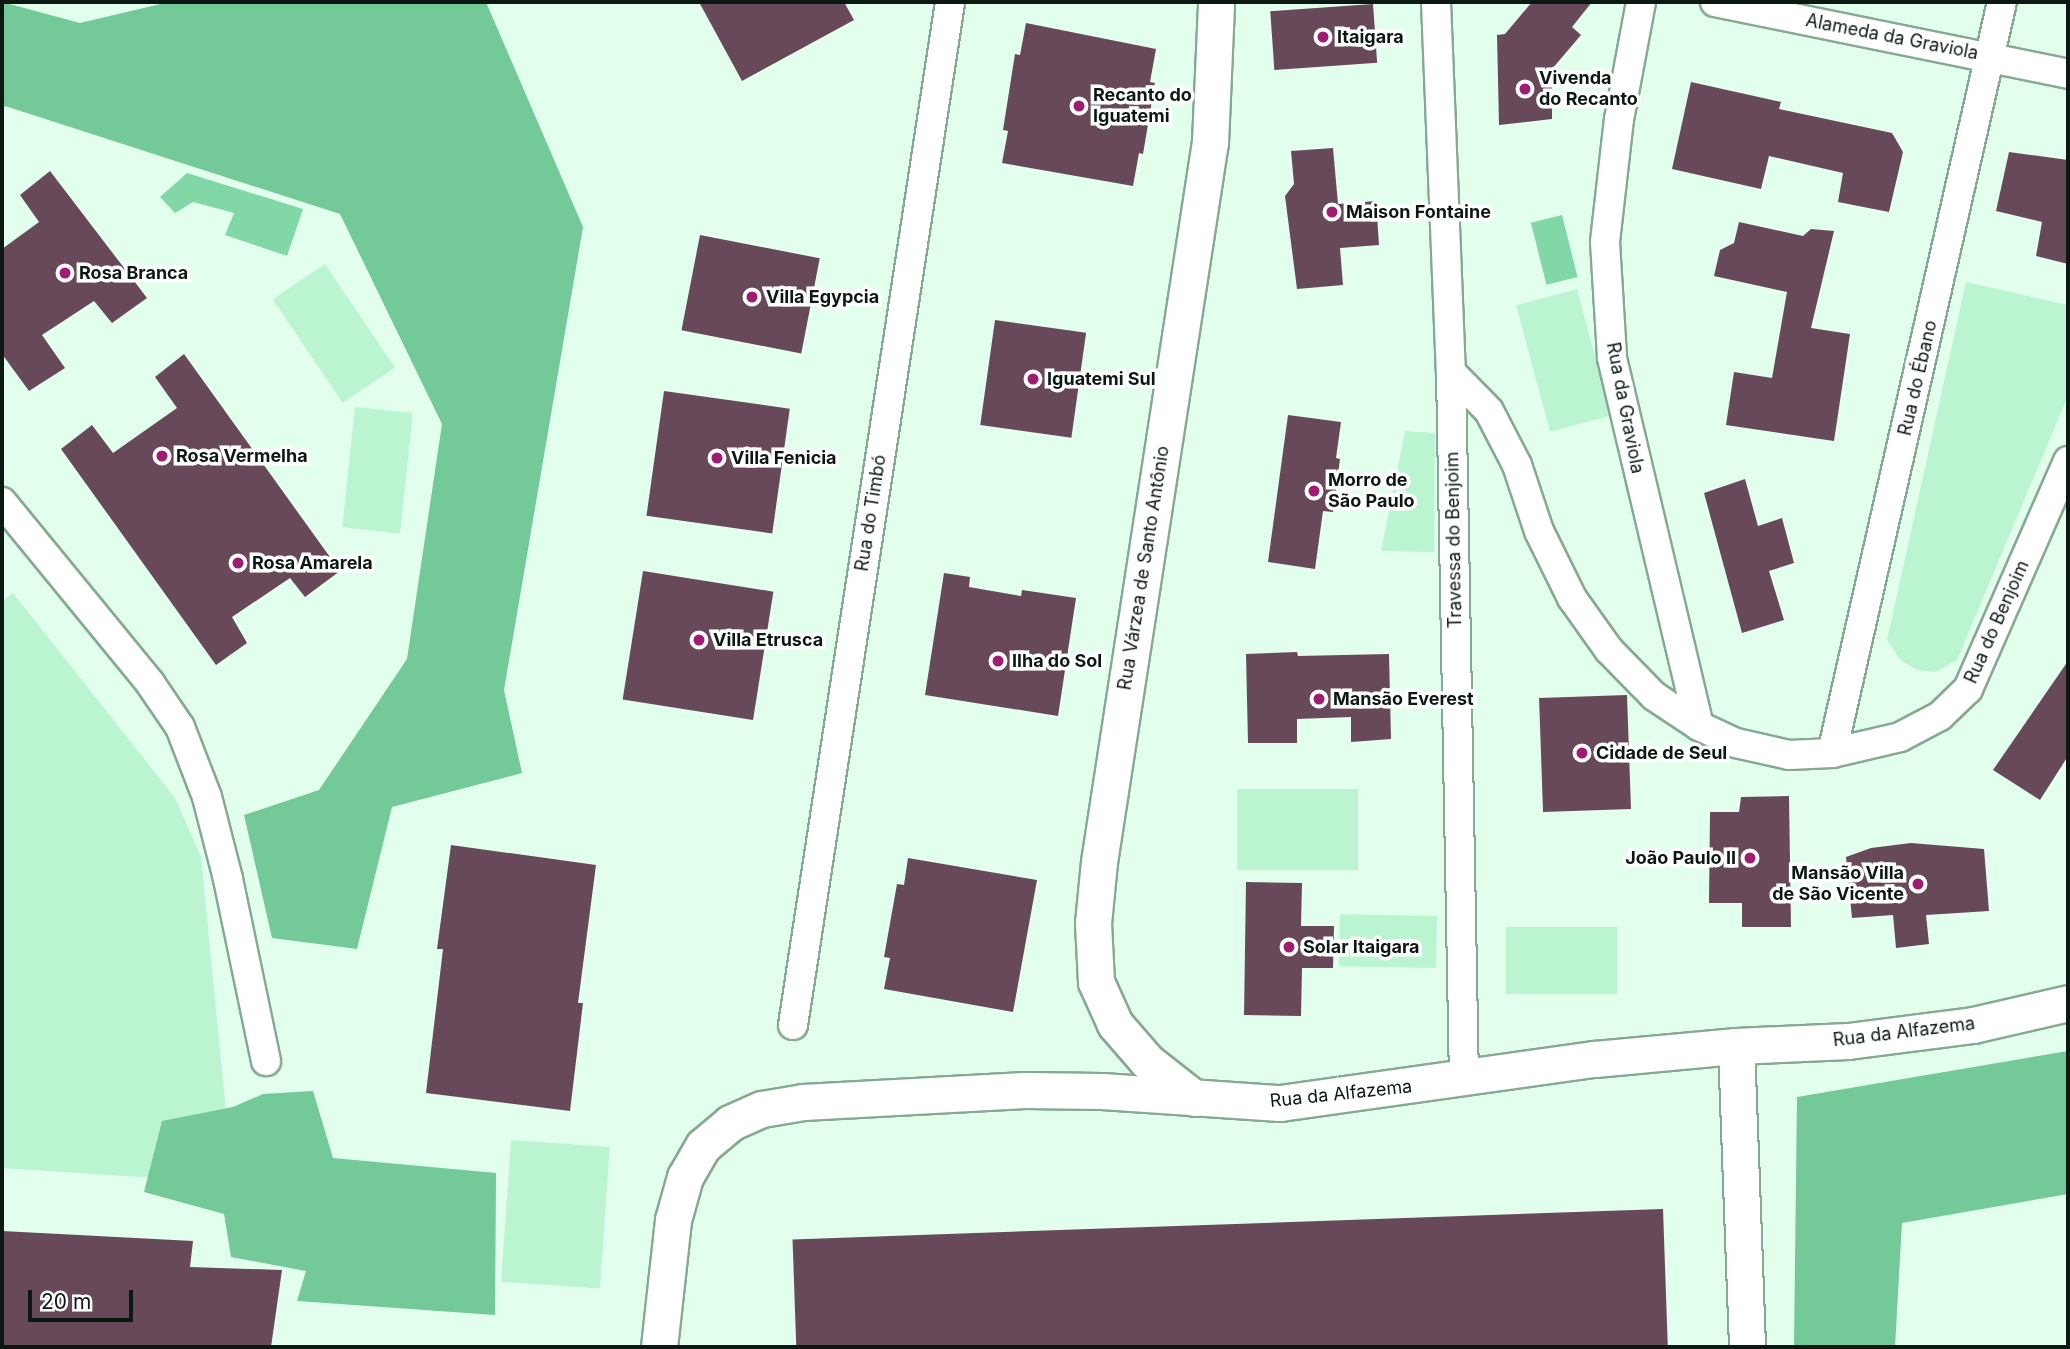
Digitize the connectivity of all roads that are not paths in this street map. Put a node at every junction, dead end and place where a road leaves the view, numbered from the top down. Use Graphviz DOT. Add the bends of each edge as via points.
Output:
graph roads {
  1 [pos="950,2"];
  2 [pos="1216,2"];
  3 [pos="1436,2"];
  4 [pos="1641,2"];
  5 [pos="1715,2"];
  6 [pos="2002,2"];
  7 [pos="1991,57"];
  8 [pos="2068,74"];
  9 [pos="1451,372"];
  10 [pos="2068,461"];
  11 [pos="2,502"];
  12 [pos="1699,726"];
  13 [pos="1832,754"];
  14 [pos="2068,1003"];
  15 [pos="793,1025"];
  16 [pos="1736,1046"];
  17 [pos="266,1060"];
  18 [pos="1464,1079"];
  19 [pos="1194,1098"];
  20 [pos="659,1347"];
  21 [pos="1747,1347"];
  1 -- 15 [label="street, Rua do Timbó"];
  2 -- 19 [label="street, Rua Várzea de Santo Antônio" via="1210,142 1093,923 1096,982 1115,1024 1147,1061"];
  3 -- 9 [label="street, Travessa do Benjoim"];
  4 -- 12 [label="street, Rua da Graviola" via="1619,119 1605,242 1612,358"];
  5 -- 7 [label="street, Alameda da Graviola"];
  6 -- 7 [label="street, Rua do Ébano"];
  7 -- 8 [label="street, Alameda da Graviola"];
  7 -- 13 [label="street, Rua do Ébano"];
  9 -- 12 [label="street, Rua do Benjoim" via="1489,411 1517,465 1539,531 1572,598 1609,650 1654,696"];
  9 -- 18 [label="street, Travessa do Benjoim"];
  10 -- 13 [label="street, Rua do Benjoim" via="1968,689 1940,716 1900,737"];
  11 -- 17 [label="street" via="150,683 180,727 207,797 222,855"];
  12 -- 13 [label="street, Rua do Benjoim" via="1736,743 1789,755"];
  14 -- 16 [label="street, Rua da Alfazema" via="1973,1025 1848,1041"];
  16 -- 18 [label="street, Rua da Alfazema" via="1595,1059"];
  16 -- 21 [label="street"];
  18 -- 19 [label="street, Rua da Alfazema" via="1280,1103"];
  19 -- 20 [label="street, Rua da Alfazema" via="1025,1090 803,1102 762,1109 730,1123 703,1146 685,1177 673,1220"];
}
